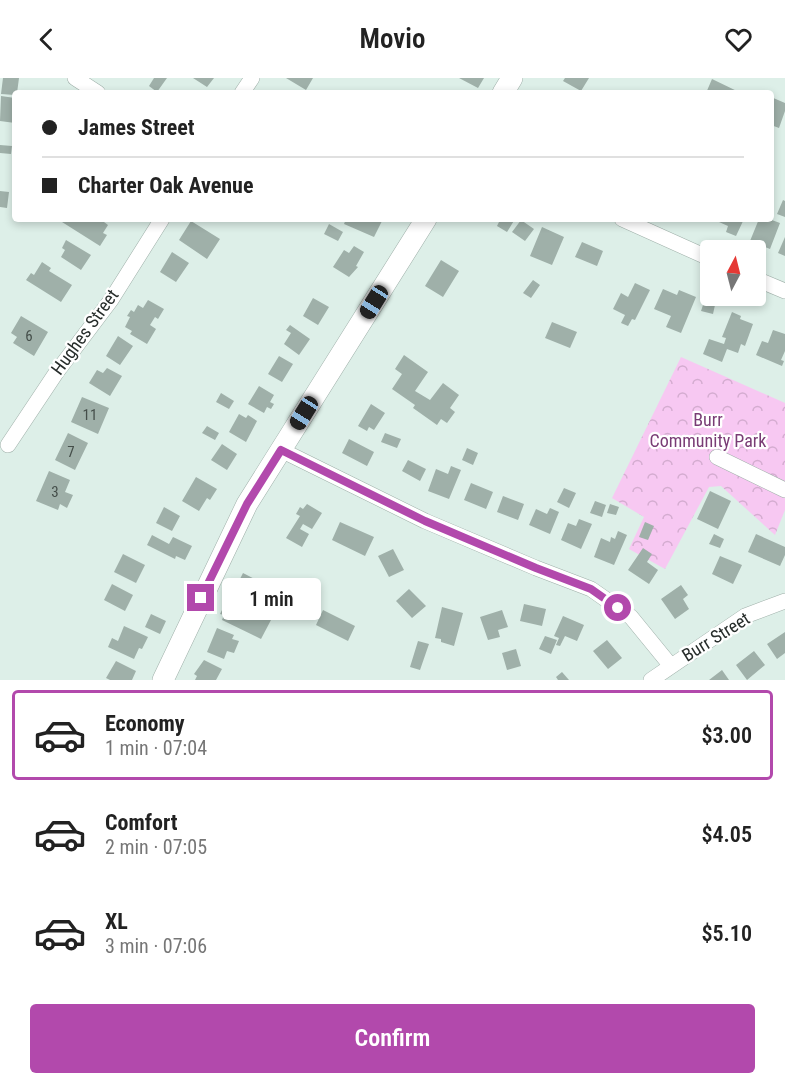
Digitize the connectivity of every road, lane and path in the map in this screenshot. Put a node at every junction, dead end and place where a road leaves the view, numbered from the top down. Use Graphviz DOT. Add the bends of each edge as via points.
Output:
graph roads {
  1 [pos="75,78"];
  2 [pos="93,90"];
  3 [pos="160,222"];
  4 [pos="424,222"];
  5 [pos="628,222"];
  6 [pos="700,254"];
  7 [pos="766,283"];
  8 [pos="785,291"];
  9 [pos="8,445"];
  10 [pos="281,450"];
  11 [pos="717,457"];
  12 [pos="785,490"];
  13 [pos="785,601"];
  14 [pos="670,666"];
  15 [pos="163,680"];
  16 [pos="651,680"];
  1 -- 2 [label="street"];
  3 -- 9 [label="street, Hughes Street" via="111,300"];
  4 -- 10 [label="street"];
  5 -- 6 [label="street"];
  7 -- 8 [label="street"];
  10 -- 14 [label="street" via="425,521 591,589 631,617"];
  10 -- 15 [label="street" via="247,504"];
  11 -- 12 [label="street"];
  13 -- 14 [label="street, Burr Street" via="745,616"];
  14 -- 16 [label="street, Burr Street"];
}
